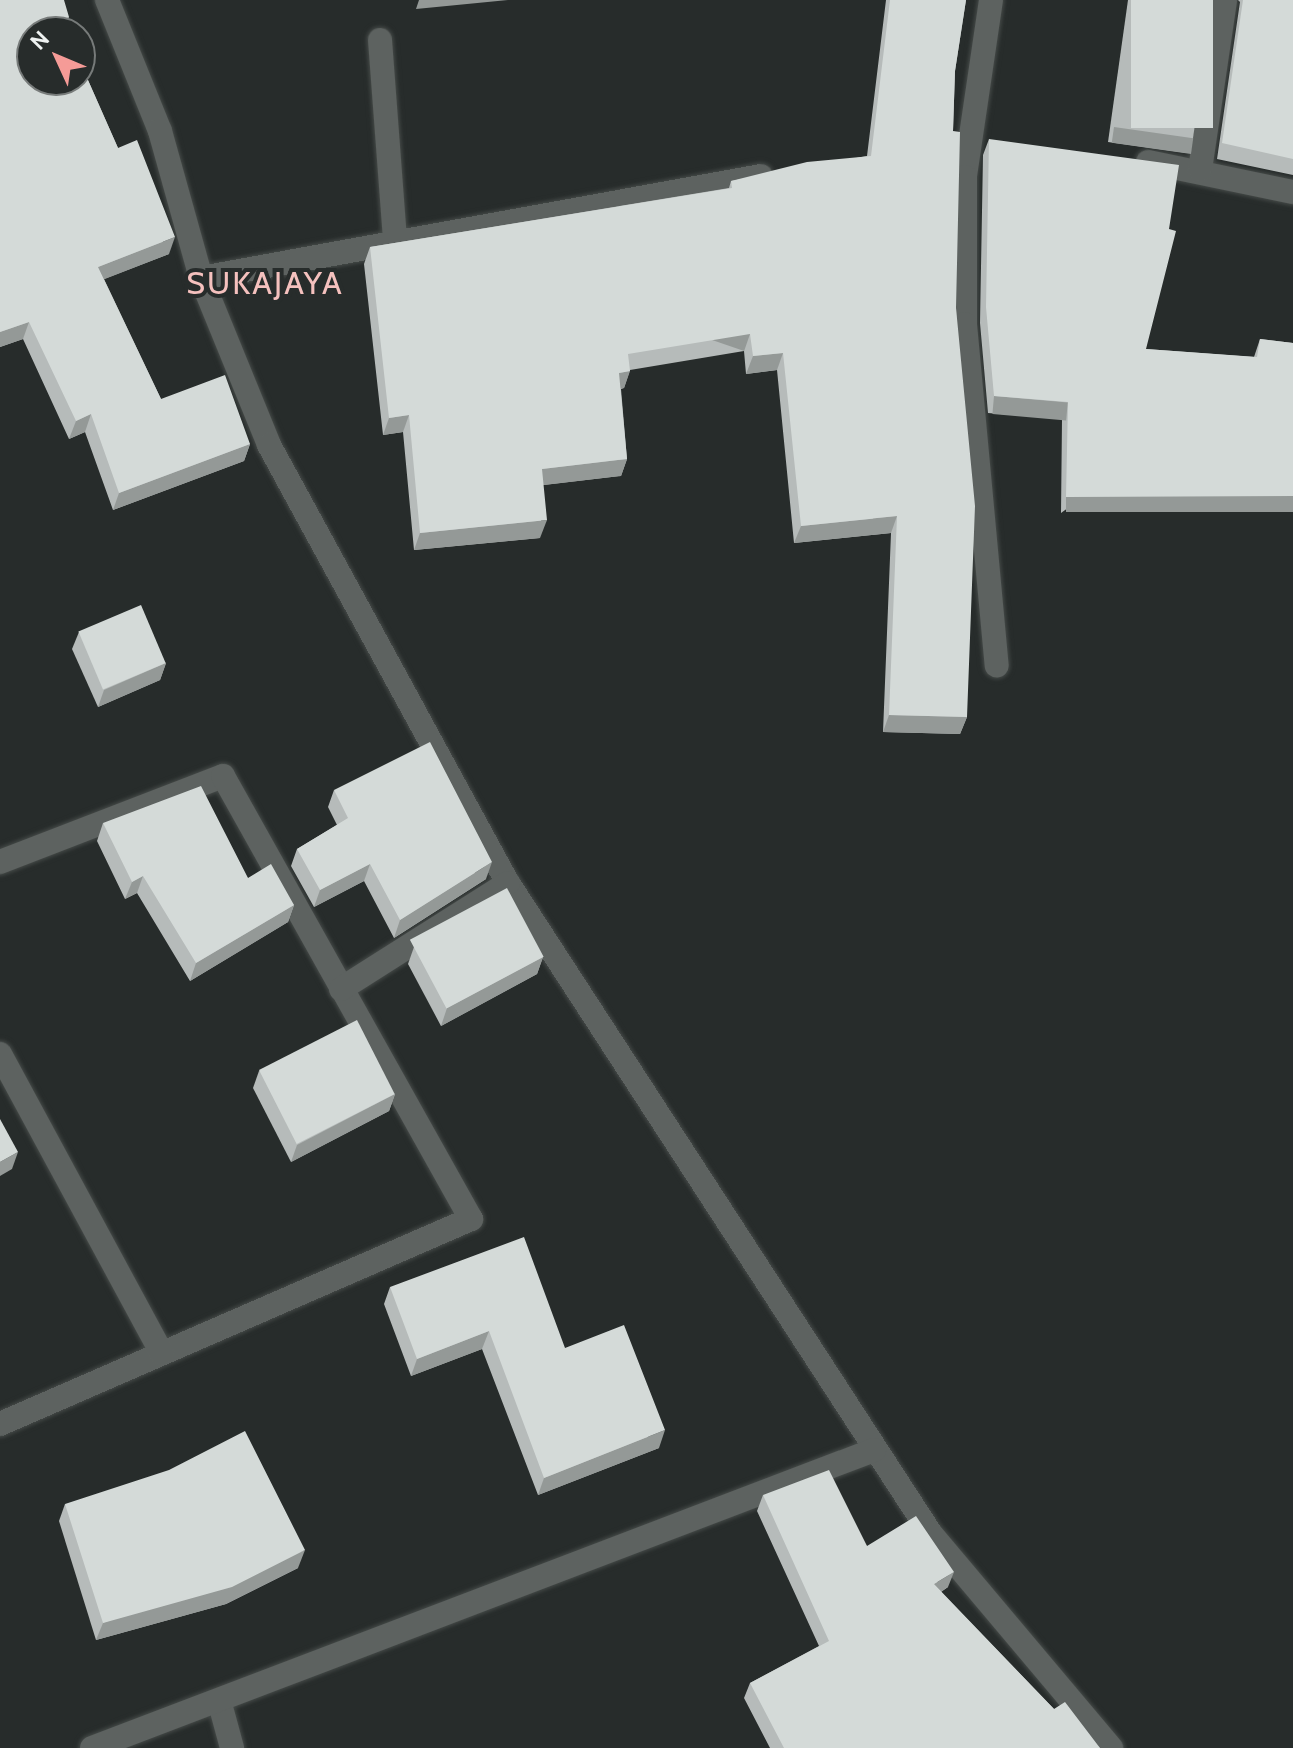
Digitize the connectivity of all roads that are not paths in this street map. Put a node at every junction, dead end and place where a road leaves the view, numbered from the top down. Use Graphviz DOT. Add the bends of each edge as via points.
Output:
graph roads {
  1 [pos="107,0"];
  2 [pos="991,0"];
  3 [pos="1225,0"];
  4 [pos="380,40"];
  5 [pos="971,138"];
  6 [pos="1002,142"];
  7 [pos="1124,159"];
  8 [pos="1200,170"];
  9 [pos="788,171"];
  10 [pos="1293,192"];
  11 [pos="395,238"];
  12 [pos="201,278"];
  13 [pos="997,666"];
  14 [pos="0,862"];
  15 [pos="508,883"];
  16 [pos="341,989"];
  17 [pos="0,1054"];
  18 [pos="162,1353"];
  19 [pos="0,1424"];
  20 [pos="874,1450"];
  21 [pos="219,1700"];
  22 [pos="92,1748"];
  23 [pos="232,1748"];
  24 [pos="1111,1748"];
  1 -- 12 [label="street" via="160,131"];
  2 -- 5 [label="street"];
  3 -- 8 [label="street"];
  4 -- 11 [label="street"];
  5 -- 6 [label="street"];
  5 -- 13 [label="street" via="965,324"];
  7 -- 8 [label="street"];
  8 -- 10 [label="street"];
  9 -- 11 [label="street"];
  11 -- 12 [label="street"];
  12 -- 15 [label="street" via="269,445"];
  14 -- 16 [label="street" via="223,776"];
  15 -- 16 [label="street"];
  15 -- 20 [label="street"];
  16 -- 18 [label="street" via="471,1219"];
  17 -- 18 [label="street"];
  18 -- 19 [label="street"];
  20 -- 21 [label="street"];
  20 -- 24 [label="street" via="931,1534"];
  21 -- 22 [label="street"];
  21 -- 23 [label="street"];
}
